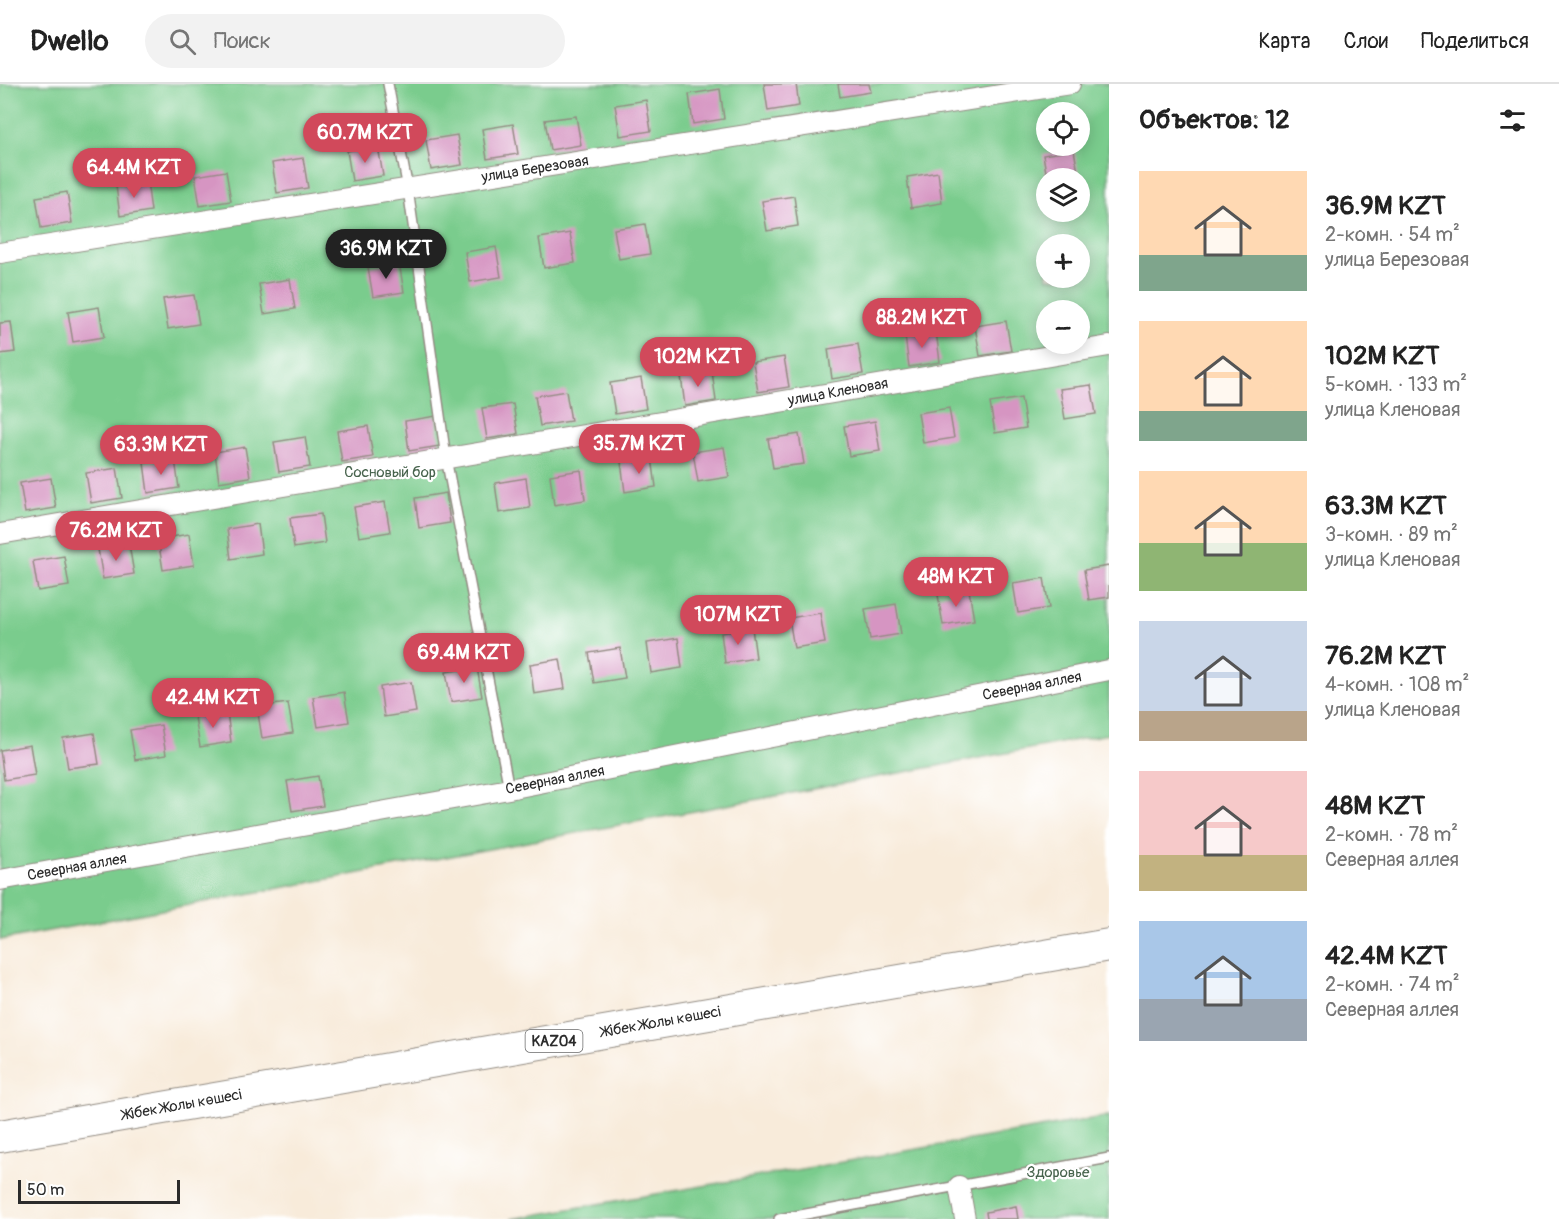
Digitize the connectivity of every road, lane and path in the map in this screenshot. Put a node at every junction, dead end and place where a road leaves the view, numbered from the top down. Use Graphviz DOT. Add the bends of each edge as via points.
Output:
graph roads {
  1 [pos="388,84"];
  2 [pos="1070,84"];
  3 [pos="408,189"];
  4 [pos="0,254"];
  5 [pos="1109,346"];
  6 [pos="446,458"];
  7 [pos="0,534"];
  8 [pos="1109,670"];
  9 [pos="509,789"];
  10 [pos="0,880"];
  11 [pos="1109,945"];
  12 [pos="0,1137"];
  13 [pos="1109,1158"];
  14 [pos="959,1185"];
  15 [pos="779,1219"];
  16 [pos="965,1219"];
  1 -- 3 [label="lane"];
  2 -- 3 [label="street, улица Березовая"];
  3 -- 4 [label="street, улица Березовая"];
  3 -- 6 [label="lane"];
  5 -- 6 [label="street, улица Кленовая"];
  6 -- 7 [label="street, улица Кленовая"];
  6 -- 9 [label="lane"];
  8 -- 9 [label="street, Северная аллея"];
  9 -- 10 [label="street, Северная аллея"];
  11 -- 12 [label="highway, Жібек Жолы көшесі / KАZ04"];
  13 -- 14 [label="lane"];
  14 -- 15 [label="lane"];
  14 -- 16 [label="street"];
}
